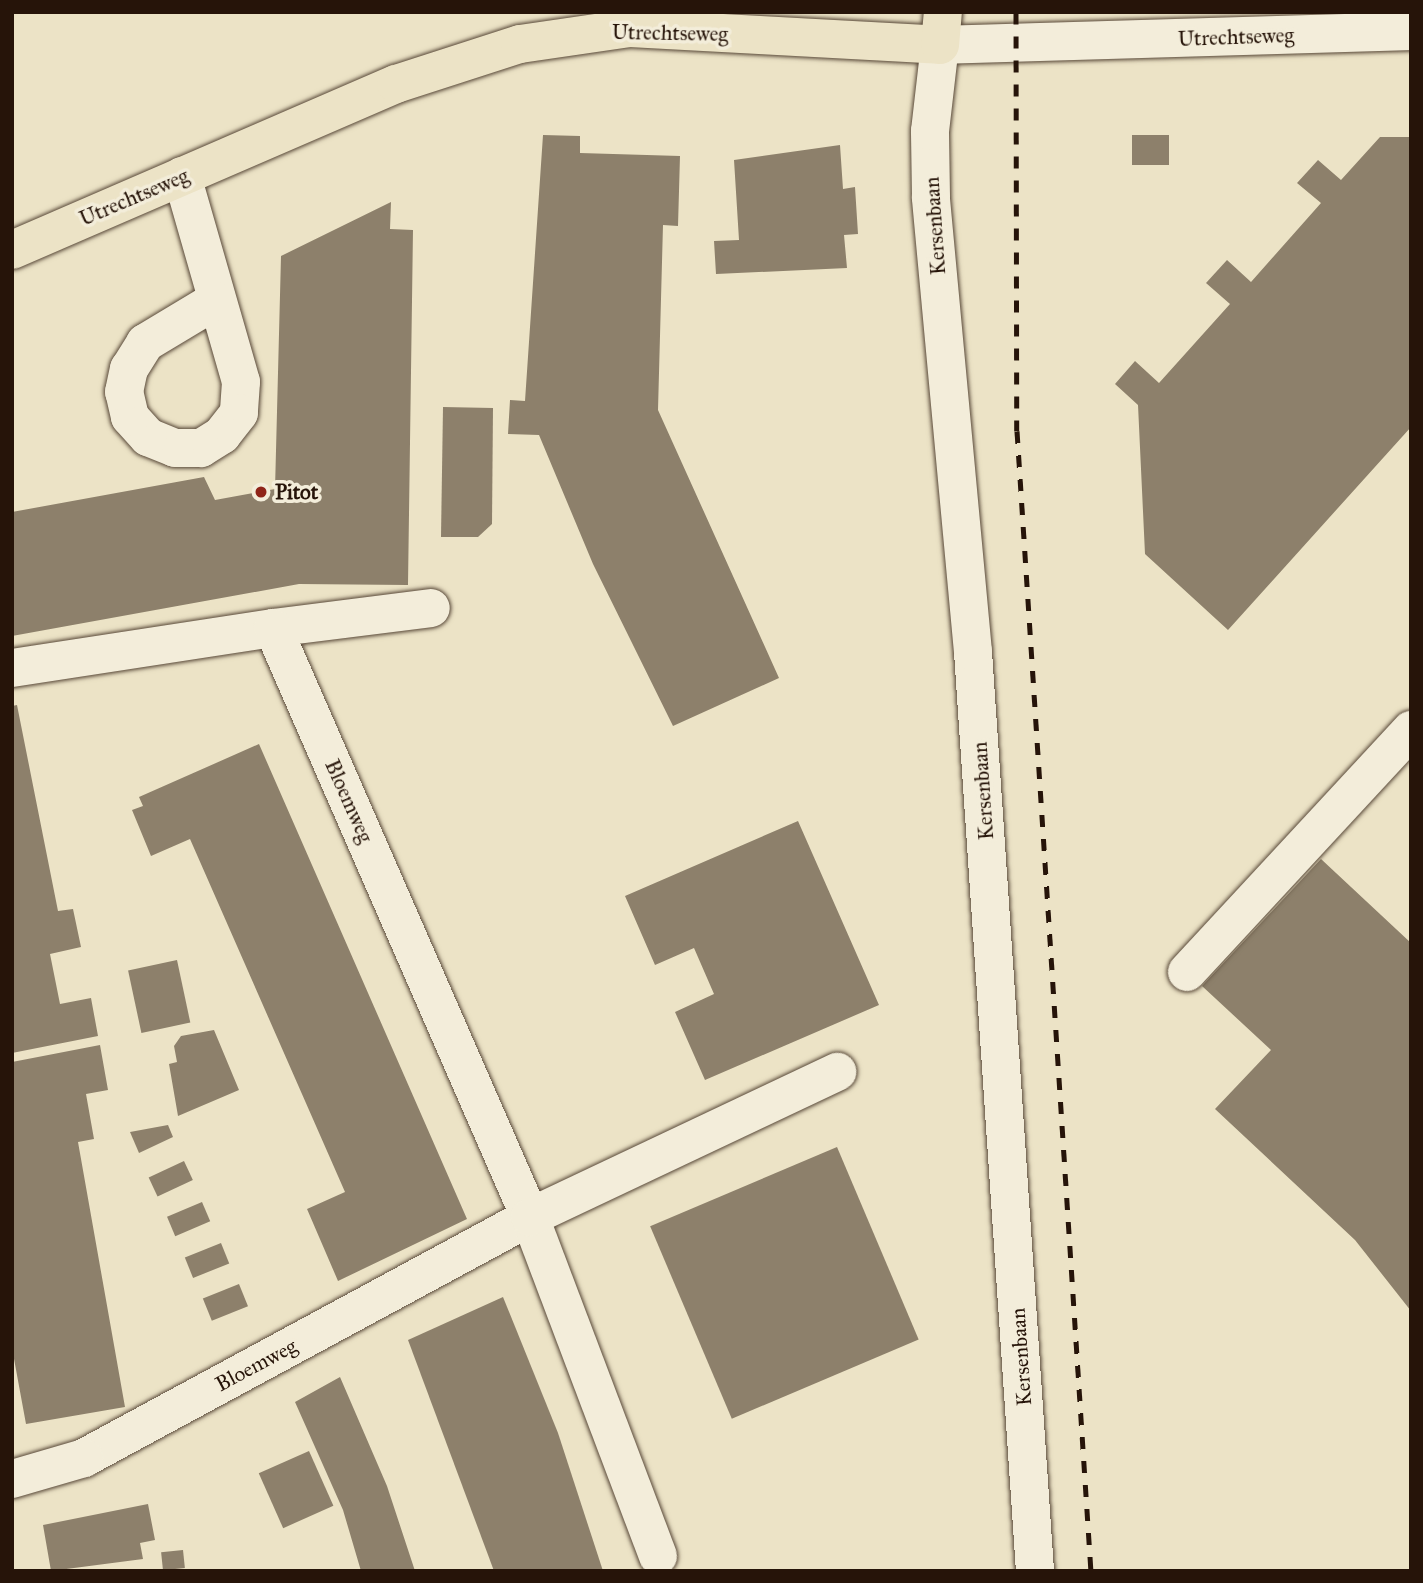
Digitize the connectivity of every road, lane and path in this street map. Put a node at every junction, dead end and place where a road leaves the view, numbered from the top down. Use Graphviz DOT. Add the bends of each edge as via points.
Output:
graph roads {
  1 [pos="1397,25"];
  2 [pos="942,29"];
  3 [pos="182,176"];
  4 [pos="12,250"];
  5 [pos="215,301"];
  6 [pos="431,608"];
  7 [pos="272,628"];
  8 [pos="12,668"];
  9 [pos="1411,730"];
  10 [pos="1187,972"];
  11 [pos="837,1072"];
  12 [pos="530,1217"];
  13 [pos="12,1479"];
  14 [pos="657,1556"];
  15 [pos="1035,1571"];
  1 -- 2 [label="street, Utrechtseweg"];
  2 -- 3 [label="main road, Utrechtseweg" via="630,28 520,44 396,84"];
  2 -- 15 [label="street, Kersenbaan" via="930,131 931,197 973,652"];
  3 -- 4 [label="main road, Utrechtseweg"];
  3 -- 5 [label="street"];
  6 -- 7 [label="street"];
  7 -- 8 [label="street"];
  7 -- 12 [label="street, Bloemweg"];
  9 -- 10 [label="street"];
  11 -- 12 [label="street, Bloemweg"];
  12 -- 13 [label="street, Bloemweg" via="84,1458"];
  12 -- 14 [label="street, Bloemweg"];
}
